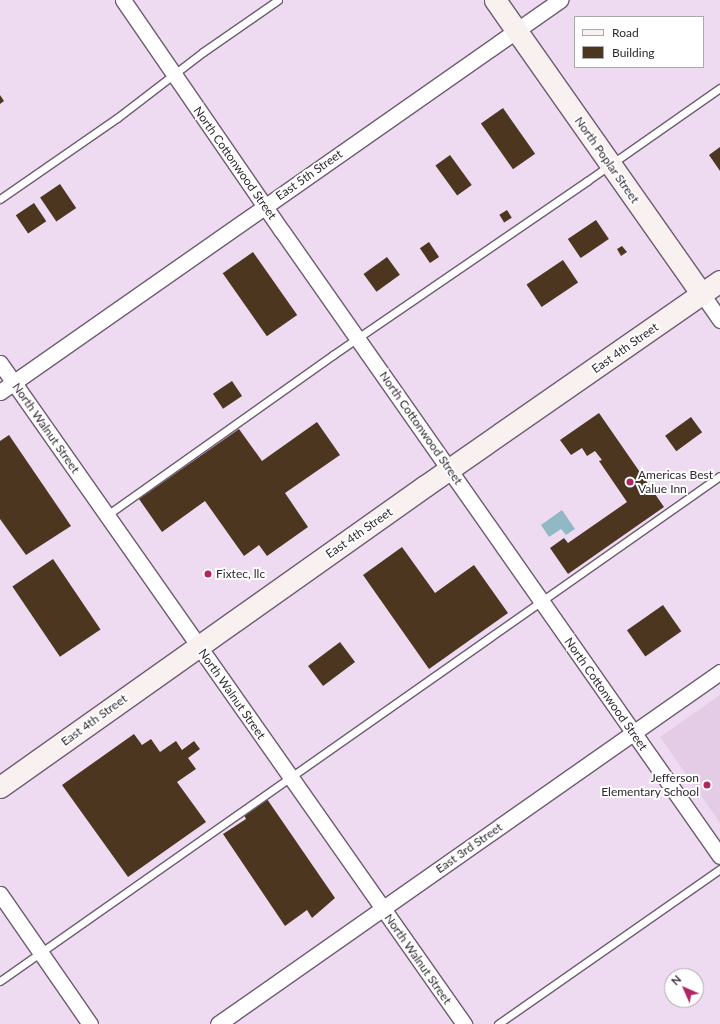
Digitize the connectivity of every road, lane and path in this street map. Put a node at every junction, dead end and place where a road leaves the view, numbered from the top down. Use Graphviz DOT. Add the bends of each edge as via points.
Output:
graph roads {
  1 [pos="123,0"];
  2 [pos="278,0"];
  3 [pos="495,0"];
  4 [pos="560,0"];
  5 [pos="516,31"];
  6 [pos="174,74"];
  7 [pos="720,88"];
  8 [pos="610,165"];
  9 [pos="0,199"];
  10 [pos="265,206"];
  11 [pos="720,281"];
  12 [pos="702,294"];
  13 [pos="720,320"];
  14 [pos="357,338"];
  15 [pos="0,363"];
  16 [pos="14,382"];
  17 [pos="0,392"];
  18 [pos="450,469"];
  19 [pos="720,476"];
  20 [pos="107,515"];
  21 [pos="541,602"];
  22 [pos="198,646"];
  23 [pos="720,672"];
  24 [pos="634,733"];
  25 [pos="290,778"];
  26 [pos="0,787"];
  27 [pos="720,856"];
  28 [pos="720,869"];
  29 [pos="0,894"];
  30 [pos="383,909"];
  31 [pos="40,952"];
  32 [pos="0,981"];
  33 [pos="90,1024"];
  34 [pos="218,1024"];
  35 [pos="464,1024"];
  36 [pos="498,1024"];
  1 -- 6 [label="street, North Cottonwood Street"];
  2 -- 6 [label="lane"];
  3 -- 5 [label="main road, North Poplar Street"];
  4 -- 5 [label="street, East 5th Street"];
  5 -- 8 [label="main road, North Poplar Street"];
  5 -- 10 [label="street, East 5th Street"];
  6 -- 9 [label="lane" via="117,118"];
  6 -- 10 [label="street, North Cottonwood Street"];
  7 -- 8 [label="lane"];
  8 -- 12 [label="main road, North Poplar Street"];
  8 -- 14 [label="lane"];
  10 -- 14 [label="street, North Cottonwood Street"];
  10 -- 16 [label="street, East 5th Street"];
  11 -- 12 [label="main road, East 4th Street"];
  12 -- 13 [label="street, North Poplar Street"];
  12 -- 18 [label="main road, East 4th Street"];
  14 -- 18 [label="street, North Cottonwood Street"];
  14 -- 20 [label="lane"];
  15 -- 16 [label="street, North Walnut Street"];
  16 -- 17 [label="street, East 5th Street"];
  16 -- 20 [label="street, North Walnut Street"];
  18 -- 21 [label="street, North Cottonwood Street"];
  18 -- 22 [label="main road, East 4th Street"];
  19 -- 21 [label="lane"];
  20 -- 22 [label="street, North Walnut Street"];
  21 -- 24 [label="street, North Cottonwood Street"];
  21 -- 25 [label="lane"];
  22 -- 25 [label="street, North Walnut Street"];
  22 -- 26 [label="main road, East 4th Street"];
  23 -- 24 [label="street, East 3rd Street"];
  24 -- 27 [label="street, North Cottonwood Street"];
  24 -- 30 [label="street, East 3rd Street"];
  25 -- 30 [label="street, North Walnut Street"];
  25 -- 31 [label="lane"];
  28 -- 36 [label="lane"];
  29 -- 31 [label="street"];
  30 -- 34 [label="street, East 3rd Street"];
  30 -- 35 [label="street, North Walnut Street"];
  31 -- 32 [label="lane"];
  31 -- 33 [label="street"];
}
